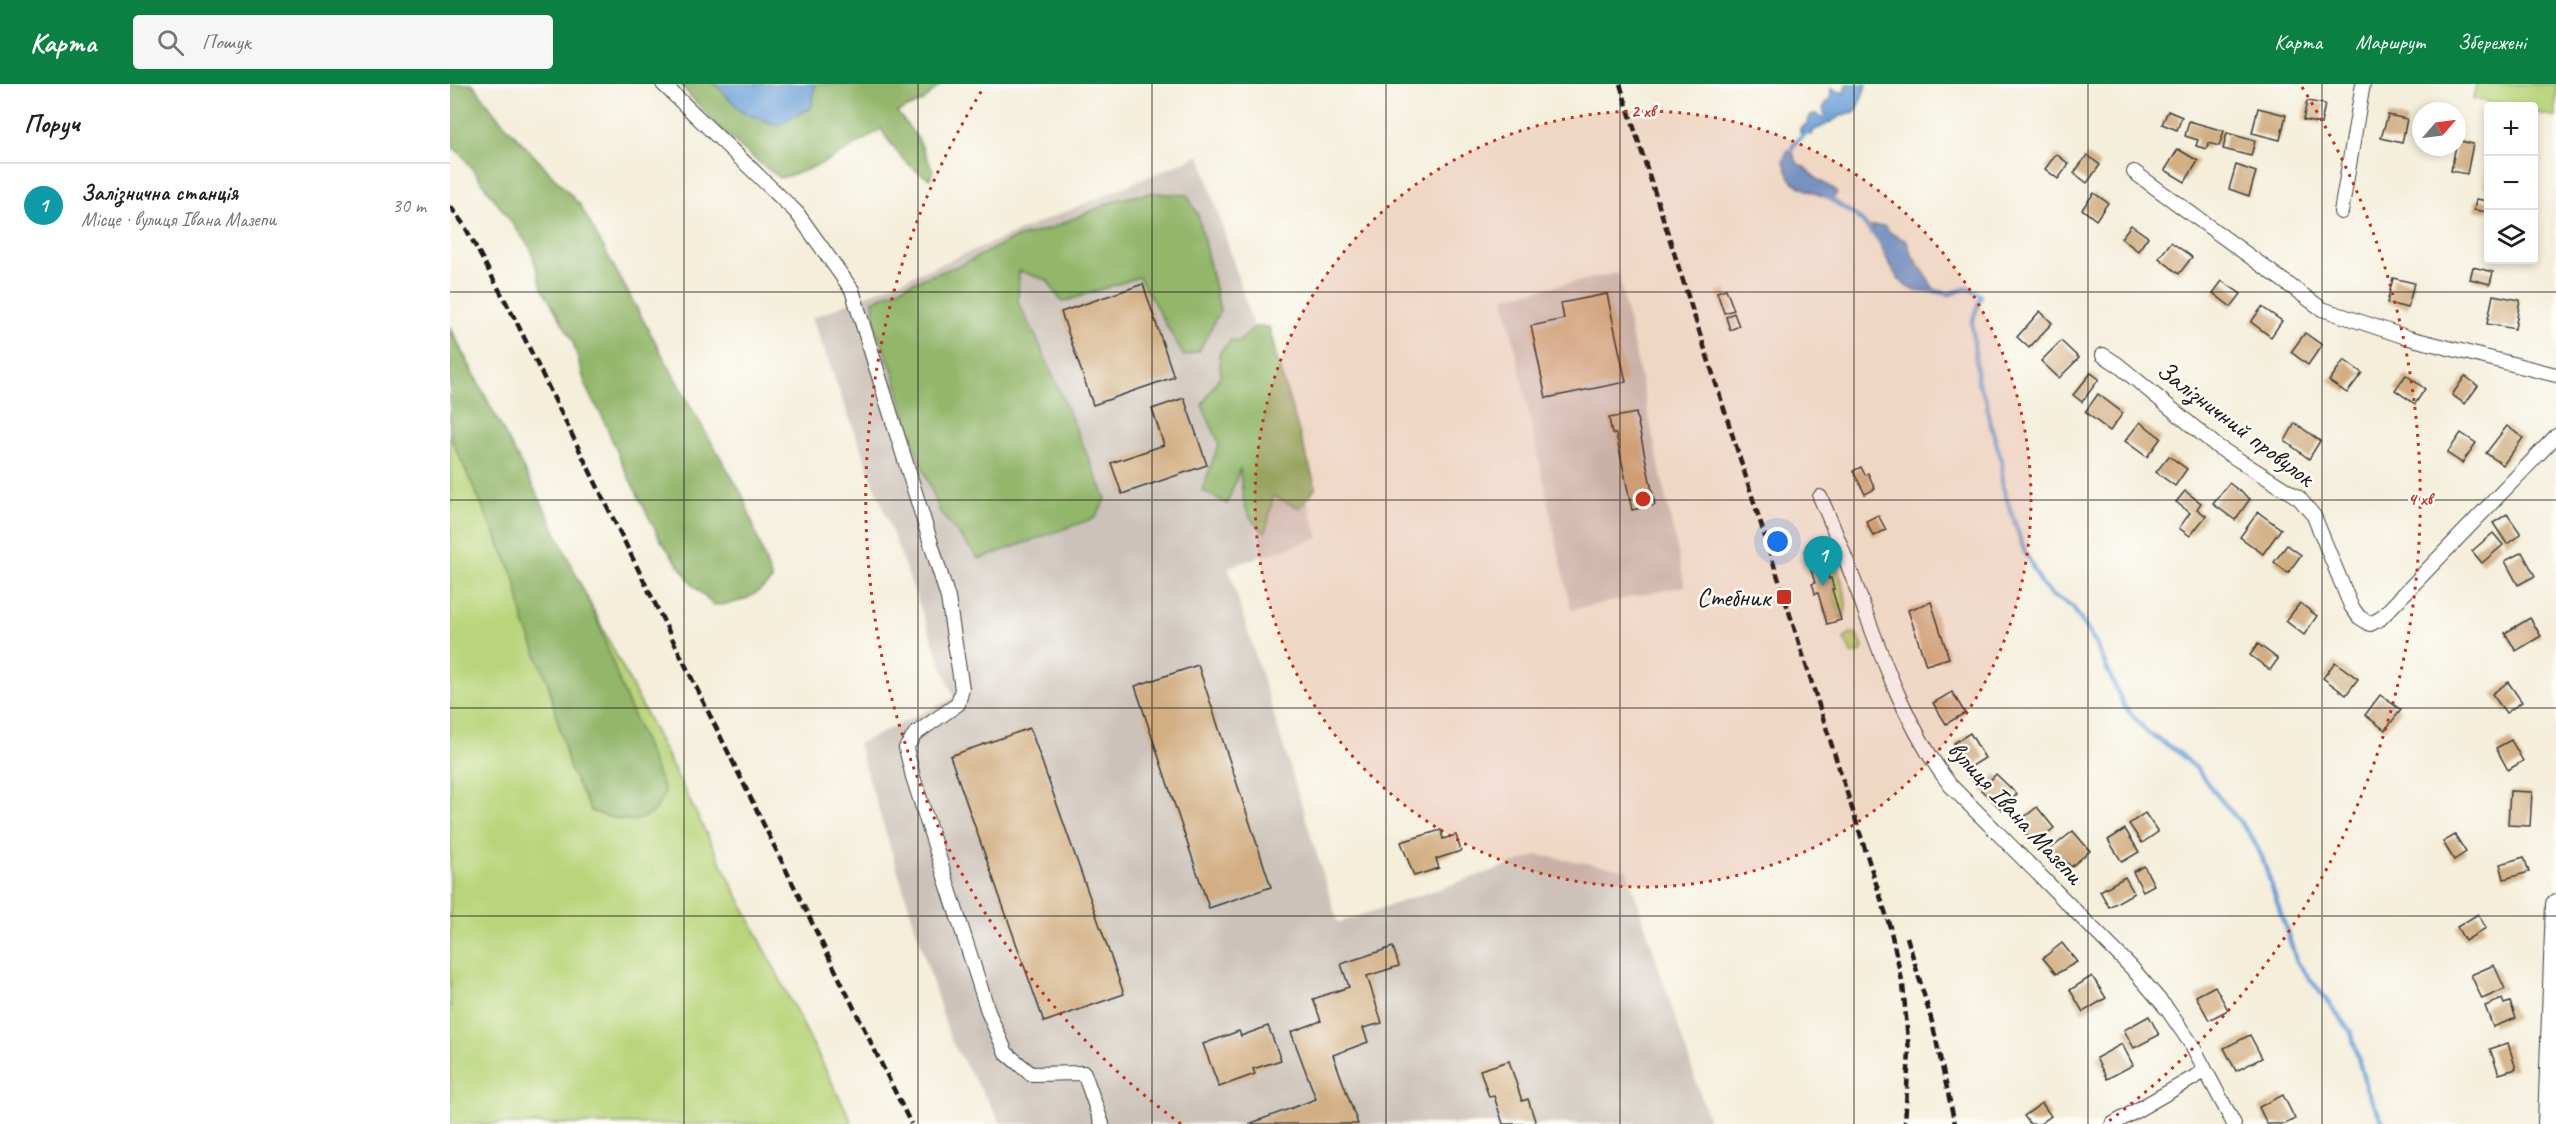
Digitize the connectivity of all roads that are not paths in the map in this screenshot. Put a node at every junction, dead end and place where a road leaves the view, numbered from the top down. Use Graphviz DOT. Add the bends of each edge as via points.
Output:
graph roads {
  1 [pos="663,84"];
  2 [pos="2363,84"];
  3 [pos="2134,172"];
  4 [pos="2341,212"];
  5 [pos="2103,355"];
  6 [pos="2556,375"];
  7 [pos="2556,436"];
  8 [pos="1820,497"];
  9 [pos="2556,904"];
  10 [pos="2205,1071"];
  11 [pos="1102,1124"];
  12 [pos="2113,1124"];
  13 [pos="2234,1124"];
  14 [pos="2548,1124"];
  1 -- 11 [label="street" via="797,213 852,291 948,598 958,656 962,689 958,704 915,734 906,748 913,777 989,1014 1006,1053 1031,1074 1084,1073"];
  2 -- 4 [label="street"];
  3 -- 6 [label="street" via="2322,309 2409,338"];
  5 -- 7 [label="street, Залізничний провулок" via="2218,447 2307,505 2351,606 2370,624 2380,619"];
  8 -- 10 [label="street, вулиця Івана Мазепи" via="1900,700 1933,762 1950,785 2132,967 2186,1036"];
  9 -- 14 [label="street"];
  10 -- 12 [label="street"];
  10 -- 13 [label="street, вулиця Івана Мазепи"];
}
